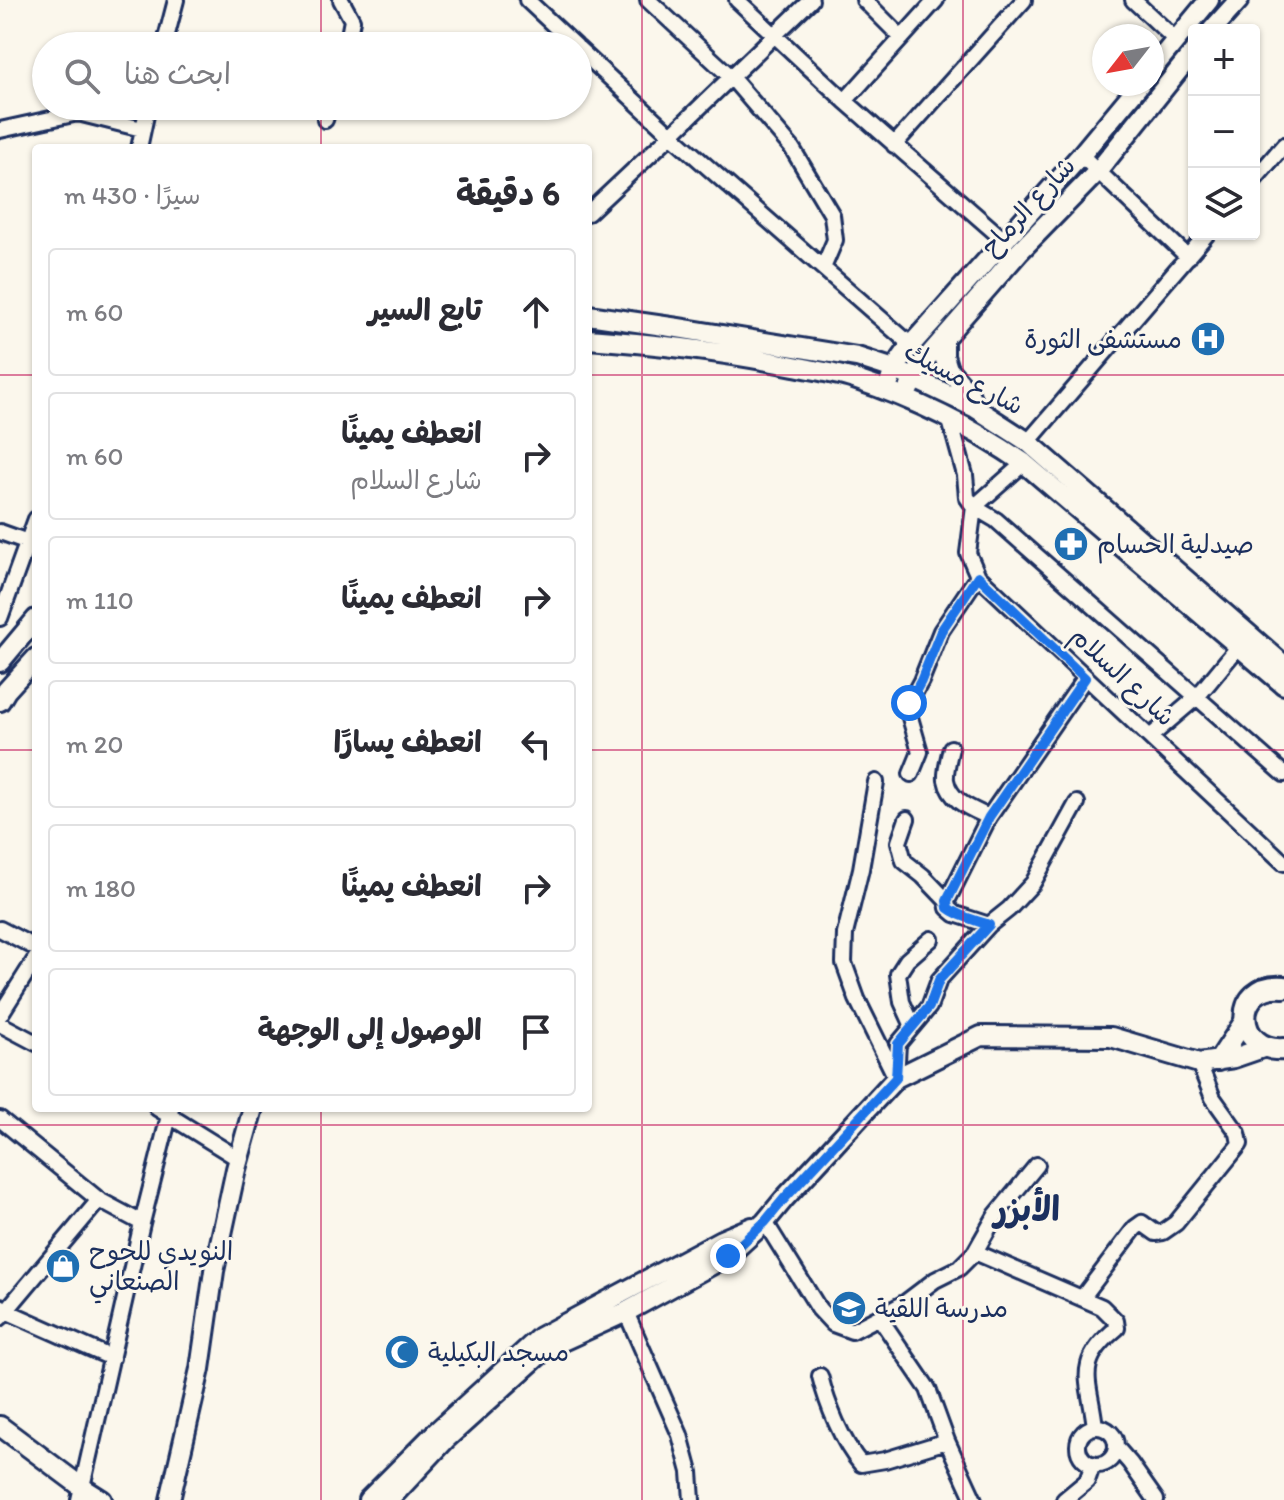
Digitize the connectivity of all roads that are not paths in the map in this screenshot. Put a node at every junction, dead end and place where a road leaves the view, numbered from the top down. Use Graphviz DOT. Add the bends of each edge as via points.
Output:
graph roads {
  1 [pos="176,0"];
  2 [pos="341,0"];
  3 [pos="527,0"];
  4 [pos="648,0"];
  5 [pos="737,0"];
  6 [pos="811,0"];
  7 [pos="864,0"];
  8 [pos="936,0"];
  9 [pos="1024,0"];
  10 [pos="1133,0"];
  11 [pos="1209,0"];
  12 [pos="1239,0"];
  13 [pos="1217,24"];
  14 [pos="168,32"];
  15 [pos="350,32"];
  16 [pos="561,32"];
  17 [pos="775,35"];
  18 [pos="902,38"];
  19 [pos="1176,40"];
  20 [pos="1164,54"];
  21 [pos="1188,58"];
  22 [pos="592,61"];
  23 [pos="731,77"];
  24 [pos="1130,96"];
  25 [pos="845,101"];
  26 [pos="46,120"];
  27 [pos="106,120"];
  28 [pos="144,120"];
  29 [pos="142,129"];
  30 [pos="0,130"];
  31 [pos="671,135"];
  32 [pos="140,144"];
  33 [pos="894,145"];
  34 [pos="1284,145"];
  35 [pos="1081,155"];
  36 [pos="1098,171"];
  37 [pos="1260,173"];
  38 [pos="592,209"];
  39 [pos="1004,240"];
  40 [pos="1202,240"];
  41 [pos="1188,257"];
  42 [pos="823,268"];
  43 [pos="592,316"];
  44 [pos="944,338"];
  45 [pos="592,339"];
  46 [pos="911,345"];
  47 [pos="894,369"];
  48 [pos="913,379"];
  49 [pos="886,391"];
  50 [pos="906,399"];
  51 [pos="974,407"];
  52 [pos="949,417"];
  53 [pos="1028,442"];
  54 [pos="1024,463"];
  55 [pos="974,507"];
  56 [pos="32,530"];
  57 [pos="0,532"];
  58 [pos="28,542"];
  59 [pos="978,576"];
  60 [pos="0,618"];
  61 [pos="32,624"];
  62 [pos="1239,646"];
  63 [pos="0,662"];
  64 [pos="32,662"];
  65 [pos="1284,665"];
  66 [pos="1085,678"];
  67 [pos="1284,685"];
  68 [pos="1197,697"];
  69 [pos="0,701"];
  70 [pos="1150,737"];
  71 [pos="951,748"];
  72 [pos="911,774"];
  73 [pos="1284,774"];
  74 [pos="876,782"];
  75 [pos="1077,803"];
  76 [pos="989,817"];
  77 [pos="907,819"];
  78 [pos="1284,863"];
  79 [pos="947,901"];
  80 [pos="989,925"];
  81 [pos="0,929"];
  82 [pos="931,939"];
  83 [pos="32,946"];
  84 [pos="32,964"];
  85 [pos="1280,981"];
  86 [pos="0,1015"];
  87 [pos="1245,1020"];
  88 [pos="0,1024"];
  89 [pos="913,1026"];
  90 [pos="32,1041"];
  91 [pos="1279,1049"];
  92 [pos="1209,1062"];
  93 [pos="896,1078"];
  94 [pos="166,1112"];
  95 [pos="169,1112"];
  96 [pos="252,1112"];
  97 [pos="0,1119"];
  98 [pos="239,1159"];
  99 [pos="1037,1165"];
  100 [pos="99,1200"];
  101 [pos="765,1222"];
  102 [pos="142,1223"];
  103 [pos="975,1252"];
  104 [pos="1082,1298"];
  105 [pos="2,1312"];
  106 [pos="626,1312"];
  107 [pos="879,1317"];
  108 [pos="112,1358"];
  109 [pos="820,1376"];
  110 [pos="0,1426"];
  111 [pos="1095,1427"];
  112 [pos="947,1441"];
  113 [pos="1116,1447"];
  114 [pos="1093,1464"];
  115 [pos="81,1494"];
  116 [pos="102,1500"];
  117 [pos="170,1500"];
  118 [pos="368,1500"];
  119 [pos="389,1500"];
  120 [pos="692,1500"];
  121 [pos="974,1500"];
  122 [pos="1064,1500"];
  123 [pos="1156,1500"];
  1 -- 14 [label="street"];
  2 -- 15 [label="street" via="352,20"];
  3 -- 16 [label="street"];
  4 -- 23 [label="street"];
  5 -- 17 [label="street"];
  6 -- 17 [label="street"];
  7 -- 18 [label="street"];
  8 -- 18 [label="street"];
  9 -- 33 [label="street"];
  10 -- 19 [label="street"];
  11 -- 19 [label="street"];
  12 -- 13 [label="street"];
  17 -- 23 [label="street"];
  17 -- 25 [label="street"];
  18 -- 25 [label="street"];
  19 -- 20 [label="street"];
  21 -- 36 [label="street, شارع الرماح"];
  22 -- 31 [label="street"];
  23 -- 31 [label="street"];
  23 -- 42 [label="street" via="792,148 832,215 835,240"];
  24 -- 35 [label="street, شارع الرماح"];
  25 -- 33 [label="street"];
  26 -- 30 [label="street"];
  27 -- 29 [label="street"];
  28 -- 29 [label="street"];
  29 -- 32 [label="street"];
  31 -- 38 [label="street"];
  31 -- 42 [label="street"];
  33 -- 39 [label="street"];
  34 -- 37 [label="street"];
  35 -- 36 [label="street"];
  35 -- 39 [label="street, شارع الرماح"];
  36 -- 41 [label="street"];
  36 -- 44 [label="street, شارع الرماح"];
  39 -- 46 [label="street, شارع الرماح"];
  40 -- 41 [label="street"];
  41 -- 53 [label="street"];
  42 -- 46 [label="street"];
  43 -- 47 [label="street, شارع مسيك" via="857,357"];
  44 -- 48 [label="street, شارع الرماح"];
  44 -- 51 [label="street" via="948,369"];
  45 -- 49 [label="street, شارع مسيك" via="766,360"];
  46 -- 47 [label="street, شارع الرماح"];
  47 -- 48 [label="street, شارع مسيك"];
  47 -- 49 [label="street, شارع الرماح"];
  48 -- 50 [label="street, شارع الرماح"];
  48 -- 51 [label="street, شارع مسيك"];
  49 -- 50 [label="street, شارع مسيك"];
  50 -- 52 [label="street, شارع مسيك"];
  51 -- 53 [label="street, شارع مسيك"];
  52 -- 54 [label="street, شارع مسيك"];
  52 -- 55 [label="street" via="967,497"];
  53 -- 65 [label="street, شارع مسيك"];
  54 -- 55 [label="street"];
  54 -- 62 [label="street, شارع مسيك"];
  55 -- 59 [label="street" via="968,553"];
  55 -- 68 [label="street" via="996,520"];
  56 -- 58 [label="street"];
  57 -- 58 [label="street"];
  58 -- 60 [label="street"];
  59 -- 66 [label="street, شارع السلام"];
  59 -- 72 [label="street" via="941,631 909,703 920,752"];
  61 -- 63 [label="street"];
  62 -- 67 [label="street, شارع مسيك"];
  62 -- 68 [label="street"];
  64 -- 69 [label="street"];
  66 -- 70 [label="street, شارع السلام"];
  66 -- 76 [label="street"];
  68 -- 70 [label="street"];
  68 -- 73 [label="street"];
  70 -- 78 [label="street, شارع السلام"];
  71 -- 76 [label="street" via="946,780 954,796"];
  74 -- 93 [label="street" via="845,934 844,963"];
  75 -- 80 [label="street" via="1033,883"];
  76 -- 79 [label="street"];
  77 -- 79 [label="street" via="899,842 904,861"];
  79 -- 80 [label="street" via="955,914"];
  80 -- 89 [label="street" via="939,980 929,1007"];
  81 -- 83 [label="street"];
  82 -- 89 [label="street" via="898,974"];
  84 -- 86 [label="street"];
  85 -- 87 [label="main road" via="1249,1002"];
  87 -- 91 [label="main road" via="1256,1041"];
  87 -- 92 [label="street"];
  88 -- 90 [label="street"];
  89 -- 93 [label="street" via="898,1044"];
  91 -- 92 [label="street"];
  92 -- 93 [label="street" via="1111,1037 981,1036"];
  92 -- 104 [label="street" via="1213,1098 1240,1144 1176,1223 1156,1233 1142,1223 1135,1228"];
  93 -- 101 [label="street"];
  94 -- 102 [label="street"];
  95 -- 98 [label="street"];
  96 -- 98 [label="street"];
  97 -- 100 [label="street"];
  98 -- 117 [label="street"];
  99 -- 103 [label="street" via="996,1215"];
  100 -- 102 [label="street"];
  100 -- 105 [label="street"];
  101 -- 106 [label="street" via="728,1256"];
  101 -- 107 [label="street" via="833,1324 852,1331"];
  101 -- 118 [label="street" via="540,1337"];
  102 -- 108 [label="street"];
  103 -- 104 [label="street"];
  103 -- 107 [label="street" via="959,1268"];
  104 -- 111 [label="street" via="1102,1307 1117,1328 1088,1363"];
  105 -- 108 [label="street"];
  106 -- 119 [label="street" via="547,1348 446,1439"];
  106 -- 120 [label="street" via="680,1435"];
  107 -- 112 [label="street" via="928,1389"];
  108 -- 115 [label="street"];
  109 -- 112 [label="street" via="843,1437 861,1464"];
  110 -- 115 [label="street"];
  111 -- 113 [label="street" via="1108,1430"];
  111 -- 114 [label="street" via="1084,1433 1079,1445"];
  112 -- 121 [label="street"];
  113 -- 114 [label="street" via="1106,1463"];
  113 -- 123 [label="street"];
  114 -- 122 [label="street" via="1087,1481"];
  115 -- 116 [label="street"];
}
